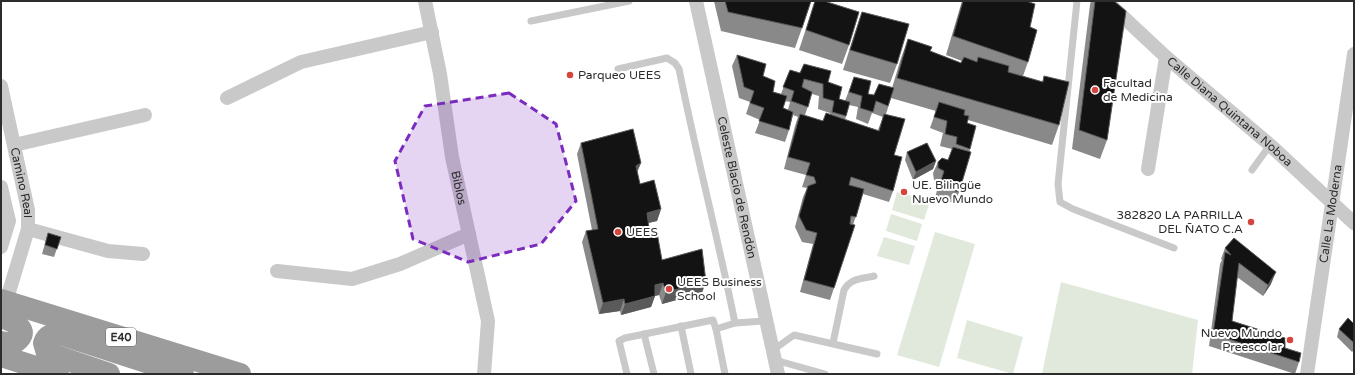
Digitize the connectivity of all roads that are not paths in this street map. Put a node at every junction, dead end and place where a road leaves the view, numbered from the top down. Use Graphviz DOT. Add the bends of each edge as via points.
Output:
graph roads {
  1 [pos="426,1"];
  2 [pos="629,1"];
  3 [pos="696,1"];
  4 [pos="1077,1"];
  5 [pos="1106,1"];
  6 [pos="531,21"];
  7 [pos="432,32"];
  8 [pos="1354,54"];
  9 [pos="1166,57"];
  10 [pos="618,69"];
  11 [pos="1,86"];
  12 [pos="227,98"];
  13 [pos="145,115"];
  14 [pos="14,145"];
  15 [pos="1270,145"];
  16 [pos="1148,169"];
  17 [pos="1252,170"];
  18 [pos="1,187"];
  19 [pos="1332,202"];
  20 [pos="1354,223"];
  21 [pos="28,229"];
  22 [pos="469,234"];
  23 [pos="1,247"];
  24 [pos="1174,248"];
  25 [pos="143,254"];
  26 [pos="277,271"];
  27 [pos="874,276"];
  28 [pos="3,306"];
  29 [pos="765,321"];
  30 [pos="735,323"];
  31 [pos="681,326"];
  32 [pos="716,329"];
  33 [pos="644,334"];
  34 [pos="1,342"];
  35 [pos="833,343"];
  36 [pos="878,354"];
  37 [pos="1,356"];
  38 [pos="776,362"];
  39 [pos="58,374"];
  40 [pos="109,374"];
  41 [pos="184,374"];
  42 [pos="240,374"];
  43 [pos="484,374"];
  44 [pos="626,374"];
  45 [pos="654,374"];
  46 [pos="691,374"];
  47 [pos="725,374"];
  48 [pos="825,374"];
  49 [pos="1307,374"];
  1 -- 7 [label="street, Biblos"];
  2 -- 6 [label="lane"];
  3 -- 29 [label="street, Celeste Blacio de Rendón"];
  4 -- 24 [label="lane" via="1058,184 1060,202"];
  5 -- 9 [label="street, Calle Diana Quintana Noboa"];
  7 -- 12 [label="street" via="301,62"];
  7 -- 22 [label="street, Biblos" via="452,157"];
  8 -- 19 [label="street, Calle La Moderna"];
  9 -- 15 [label="street, Calle Diana Quintana Noboa"];
  9 -- 16 [label="street"];
  10 -- 30 [label="lane" via="667,58 679,69"];
  11 -- 14 [label="street, Camino Real"];
  13 -- 14 [label="street"];
  14 -- 21 [label="street, Camino Real" via="28,210"];
  15 -- 17 [label="lane"];
  15 -- 19 [label="street, Calle Diana Quintana Noboa"];
  18 -- 23 [label="street, Camino Real" via="9,221"];
  19 -- 20 [label="street, Calle Diana Quintana Noboa"];
  19 -- 49 [label="street, Calle La Moderna"];
  21 -- 25 [label="street" via="108,251"];
  21 -- 28 [label="street, Camino Real"];
  22 -- 26 [label="street" via="400,264 352,279"];
  22 -- 43 [label="street, Biblos" via="488,321"];
  27 -- 35 [label="lane" via="852,280 844,290"];
  28 -- 34 [label="highway" via="21,328 21,333 20,338 12,344"];
  28 -- 42 [label="highway, E40"];
  29 -- 30 [label="lane"];
  29 -- 38 [label="street, Celeste Blacio de Rendón"];
  30 -- 32 [label="lane"];
  31 -- 32 [label="lane" via="713,320"];
  31 -- 33 [label="lane"];
  31 -- 46 [label="lane"];
  32 -- 47 [label="lane"];
  33 -- 44 [label="lane" via="619,341"];
  33 -- 45 [label="lane"];
  35 -- 36 [label="lane"];
  35 -- 38 [label="lane" via="794,335"];
  37 -- 39 [label="highway"];
  38 -- 48 [label="lane"];
  40 -- 41 [label="highway" via="47,353 44,343 46,338 52,334 60,334"];
}
